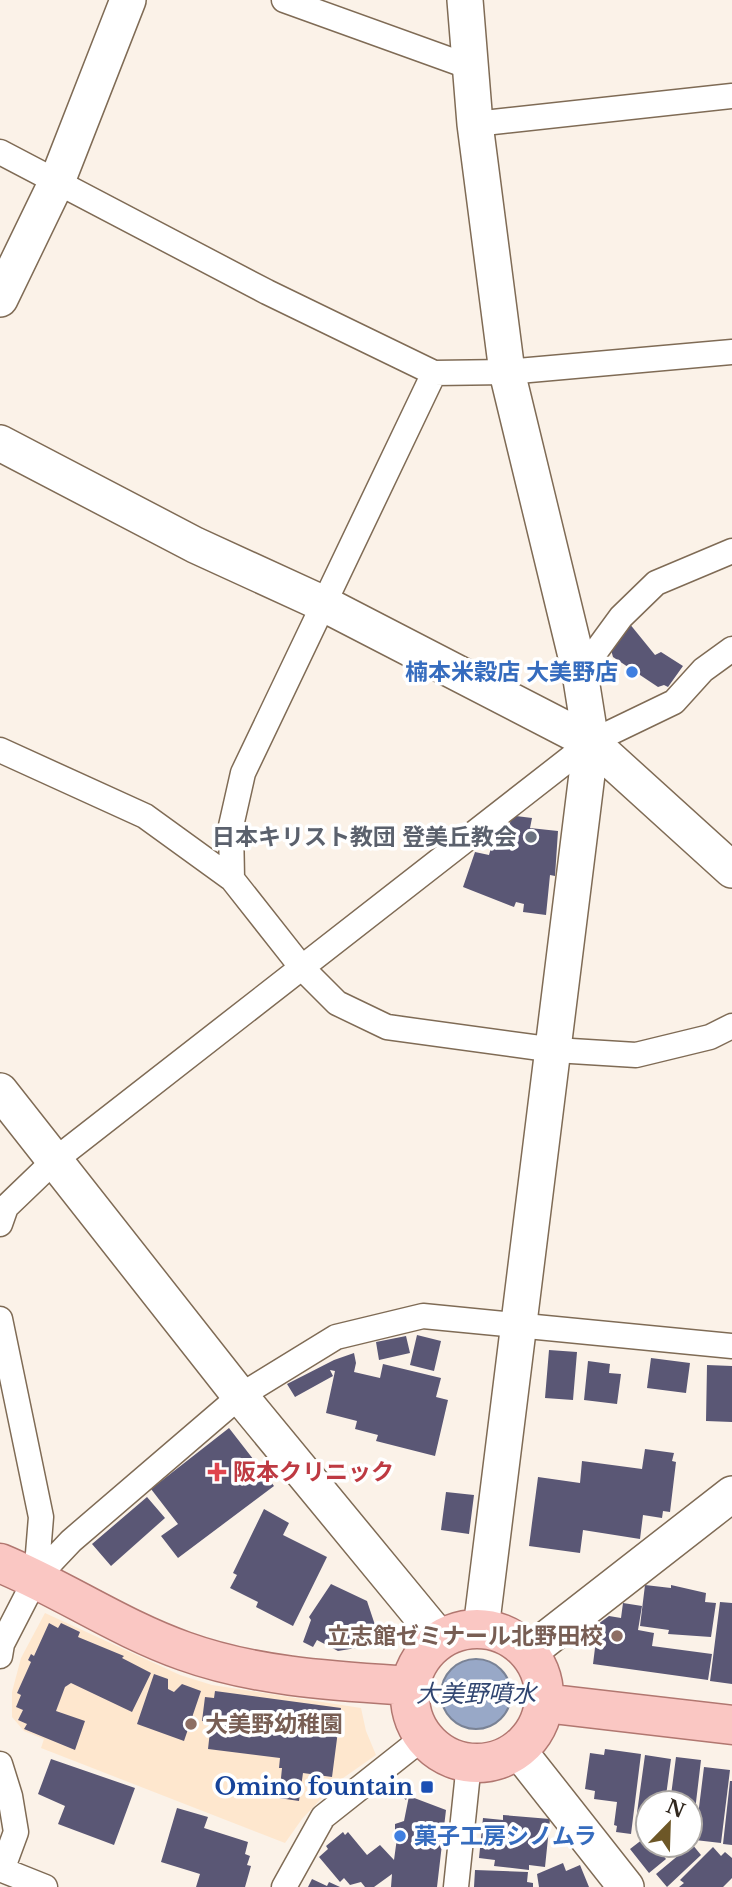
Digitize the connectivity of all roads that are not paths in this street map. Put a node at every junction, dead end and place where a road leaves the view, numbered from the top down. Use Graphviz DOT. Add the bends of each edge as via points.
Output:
graph roads {
  1 [pos="128,0"];
  2 [pos="284,0"];
  3 [pos="465,0"];
  4 [pos="470,67"];
  5 [pos="732,96"];
  6 [pos="475,124"];
  7 [pos="0,152"];
  8 [pos="58,179"];
  9 [pos="0,299"];
  10 [pos="732,352"];
  11 [pos="434,373"];
  12 [pos="507,373"];
  13 [pos="0,443"];
  14 [pos="732,551"];
  15 [pos="326,605"];
  16 [pos="732,649"];
  17 [pos="580,673"];
  18 [pos="591,742"];
  19 [pos="0,750"];
  20 [pos="732,870"];
  21 [pos="232,879"];
  22 [pos="303,968"];
  23 [pos="732,1026"];
  24 [pos="555,1050"];
  25 [pos="0,1091"];
  26 [pos="55,1160"];
  27 [pos="0,1224"];
  28 [pos="0,1319"];
  29 [pos="519,1324"];
  30 [pos="732,1346"];
  31 [pos="240,1396"];
  32 [pos="732,1494"];
  33 [pos="0,1563"];
  34 [pos="36,1578"];
  35 [pos="481,1629"];
  36 [pos="441,1640"];
  37 [pos="528,1653"];
  38 [pos="0,1656"];
  39 [pos="411,1686"];
  40 [pos="544,1703"];
  41 [pos="732,1725"];
  42 [pos="424,1737"];
  43 [pos="518,1750"];
  44 [pos="469,1763"];
  45 [pos="0,1764"];
  46 [pos="1,1869"];
  47 [pos="45,1887"];
  48 [pos="284,1887"];
  49 [pos="456,1887"];
  50 [pos="626,1887"];
  1 -- 8 [label="street"];
  2 -- 4 [label="street"];
  3 -- 4 [label="street"];
  4 -- 6 [label="street"];
  5 -- 6 [label="street"];
  6 -- 12 [label="street"];
  7 -- 8 [label="street"];
  8 -- 9 [label="street"];
  8 -- 11 [label="street" via="267,292"];
  10 -- 12 [label="street"];
  11 -- 12 [label="street"];
  11 -- 15 [label="street"];
  12 -- 17 [label="street"];
  13 -- 15 [label="street" via="195,545"];
  14 -- 17 [label="street" via="656,583 621,617"];
  15 -- 18 [label="street"];
  15 -- 21 [label="street" via="243,773 231,825"];
  16 -- 18 [label="street" via="703,670 674,702"];
  17 -- 18 [label="street"];
  18 -- 20 [label="street"];
  18 -- 22 [label="street"];
  18 -- 24 [label="street"];
  19 -- 21 [label="street" via="145,816"];
  21 -- 22 [label="street"];
  22 -- 24 [label="street" via="337,1003 387,1027"];
  22 -- 26 [label="street"];
  23 -- 24 [label="street" via="710,1037 636,1055"];
  24 -- 29 [label="street"];
  25 -- 26 [label="street"];
  26 -- 27 [label="street" via="6,1207"];
  26 -- 31 [label="street"];
  28 -- 34 [label="street" via="41,1517"];
  29 -- 30 [label="street"];
  29 -- 31 [label="street" via="423,1316 336,1337"];
  29 -- 35 [label="street"];
  31 -- 34 [label="street" via="71,1541"];
  31 -- 36 [label="street"];
  32 -- 37 [label="street"];
  33 -- 34 [label="main road"];
  34 -- 38 [label="street"];
  34 -- 39 [label="main road" via="119,1624 184,1651 249,1669"];
  35 -- 36 [label="main road" via="460,1631"];
  35 -- 37 [label="main road" via="508,1637"];
  36 -- 39 [label="main road" via="416,1669"];
  37 -- 40 [label="main road" via="543,1682"];
  39 -- 42 [label="main road" via="411,1707"];
  40 -- 41 [label="main road"];
  40 -- 43 [label="main road" via="538,1724"];
  42 -- 44 [label="main road" via="444,1754"];
  42 -- 48 [label="street" via="323,1817"];
  43 -- 44 [label="main road" via="497,1760"];
  43 -- 50 [label="street"];
  44 -- 49 [label="street"];
  45 -- 46 [label="street" via="16,1832"];
  46 -- 47 [label="street"];
}
